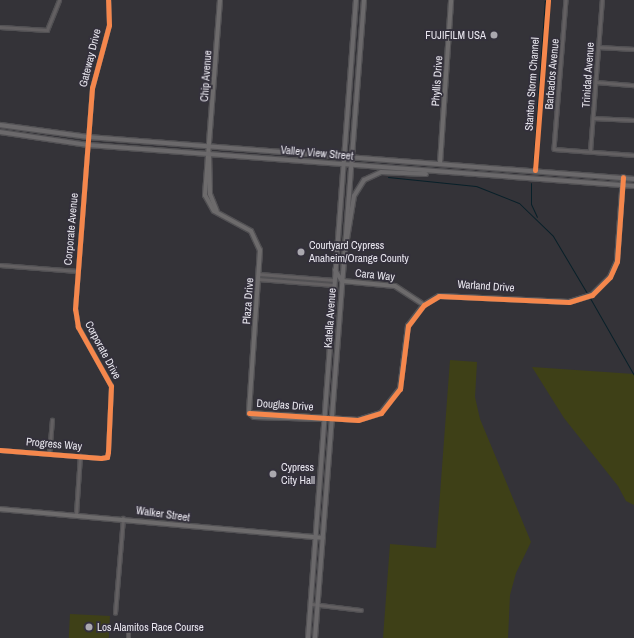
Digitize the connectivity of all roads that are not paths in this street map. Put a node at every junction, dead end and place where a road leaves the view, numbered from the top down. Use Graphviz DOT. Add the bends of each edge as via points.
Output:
graph roads {
  1 [pos="59,0"];
  2 [pos="108,0"];
  3 [pos="220,0"];
  4 [pos="356,0"];
  5 [pos="364,0"];
  6 [pos="451,0"];
  7 [pos="566,0"];
  8 [pos="602,0"];
  9 [pos="0,27"];
  10 [pos="598,47"];
  11 [pos="634,49"];
  12 [pos="596,82"];
  13 [pos="634,85"];
  14 [pos="593,118"];
  15 [pos="634,120"];
  16 [pos="0,125"];
  17 [pos="0,132"];
  18 [pos="88,137"];
  19 [pos="88,145"];
  20 [pos="210,146"];
  21 [pos="590,152"];
  22 [pos="209,153"];
  23 [pos="634,155"];
  24 [pos="344,156"];
  25 [pos="352,156"];
  26 [pos="440,163"];
  27 [pos="344,164"];
  28 [pos="351,165"];
  29 [pos="436,172"];
  30 [pos="623,177"];
  31 [pos="634,178"];
  32 [pos="622,185"];
  33 [pos="634,186"];
  34 [pos="345,249"];
  35 [pos="0,265"];
  36 [pos="335,269"];
  37 [pos="77,271"];
  38 [pos="259,274"];
  39 [pos="258,279"];
  40 [pos="334,280"];
  41 [pos="342,281"];
  42 [pos="334,285"];
  43 [pos="342,289"];
  44 [pos="424,305"];
  45 [pos="75,316"];
  46 [pos="249,413"];
  47 [pos="324,419"];
  48 [pos="52,420"];
  49 [pos="332,420"];
  50 [pos="0,450"];
  51 [pos="49,454"];
  52 [pos="80,456"];
  53 [pos="107,457"];
  54 [pos="0,509"];
  55 [pos="76,514"];
  56 [pos="123,518"];
  57 [pos="316,537"];
  58 [pos="323,538"];
  59 [pos="310,604"];
  60 [pos="318,604"];
  61 [pos="361,610"];
  62 [pos="115,613"];
  63 [pos="128,633"];
  64 [pos="128,638"];
  65 [pos="308,638"];
  66 [pos="315,638"];
  1 -- 9 [label="street" via="47,30"];
  2 -- 18 [label="street, Gateway Drive" via="109,25 92,88"];
  3 -- 20 [label="street, Chip Avenue"];
  4 -- 24 [label="main road, Katella Avenue"];
  5 -- 25 [label="main road, Katella Avenue"];
  6 -- 26 [label="street, Phyllis Drive"];
  7 -- 21 [label="street, Barbados Avenue" via="554,149"];
  8 -- 10 [label="street, Trinidad Avenue"];
  10 -- 11 [label="street"];
  10 -- 12 [label="street, Trinidad Avenue"];
  12 -- 13 [label="street"];
  12 -- 14 [label="street, Trinidad Avenue"];
  14 -- 15 [label="street"];
  14 -- 21 [label="street, Trinidad Avenue"];
  16 -- 18 [label="main road, Valley View Street"];
  17 -- 19 [label="main road, Valley View Street"];
  18 -- 19 [label="street, Gateway Drive"];
  18 -- 20 [label="main road, Valley View Street"];
  19 -- 22 [label="main road, Valley View Street"];
  19 -- 37 [label="street, Corporate Avenue"];
  20 -- 22 [label="street, Chip Avenue"];
  20 -- 24 [label="main road, Valley View Street"];
  21 -- 23 [label="street"];
  22 -- 27 [label="main road, Valley View Street"];
  22 -- 38 [label="street, Plaza Drive" via="205,194 211,208 245,226 255,238 260,250"];
  24 -- 25 [label="main road, Valley View Street"];
  24 -- 27 [label="main road, Katella Avenue"];
  25 -- 26 [label="main road, Valley View Street"];
  25 -- 28 [label="main road, Katella Avenue"];
  26 -- 30 [label="main road, Valley View Street"];
  27 -- 28 [label="main road, Valley View Street"];
  27 -- 36 [label="main road, Katella Avenue"];
  28 -- 29 [label="main road, Valley View Street"];
  28 -- 34 [label="main road, Katella Avenue"];
  29 -- 32 [label="main road, Valley View Street"];
  29 -- 34 [label="main road" via="381,172 364,180 354,196"];
  30 -- 31 [label="main road, Valley View Street"];
  30 -- 32 [label="street, Warland Drive"];
  32 -- 33 [label="main road, Valley View Street"];
  32 -- 44 [label="street, Warland Drive" via="617,261 610,278 592,295 569,302 452,294"];
  34 -- 41 [label="main road, Katella Avenue"];
  35 -- 37 [label="street"];
  36 -- 40 [label="main road, Katella Avenue"];
  36 -- 41 [label="main road"];
  37 -- 45 [label="street, Corporate Avenue"];
  38 -- 39 [label="street, Plaza Drive"];
  38 -- 40 [label="street"];
  39 -- 42 [label="street"];
  39 -- 46 [label="street, Plaza Drive"];
  40 -- 42 [label="main road, Katella Avenue"];
  40 -- 43 [label="main road"];
  41 -- 43 [label="main road, Katella Avenue"];
  41 -- 44 [label="street, Cara Way" via="395,286"];
  42 -- 47 [label="main road, Katella Avenue"];
  43 -- 49 [label="main road, Katella Avenue"];
  44 -- 49 [label="street" via="408,326 401,384 391,404 370,419"];
  45 -- 53 [label="street, Corporate Drive" via="108,378 113,395"];
  46 -- 47 [label="street, Douglas Drive"];
  47 -- 49 [label="street, Douglas Drive"];
  47 -- 57 [label="main road, Katella Avenue"];
  48 -- 51 [label="street"];
  49 -- 58 [label="main road, Katella Avenue"];
  50 -- 51 [label="street, Progress Way"];
  51 -- 52 [label="street, Progress Way"];
  52 -- 53 [label="street, Progress Way"];
  52 -- 55 [label="street"];
  54 -- 55 [label="street, Walker Street"];
  55 -- 56 [label="street, Walker Street"];
  56 -- 57 [label="street, Walker Street"];
  56 -- 62 [label="street"];
  57 -- 58 [label="street, Walker Street"];
  57 -- 59 [label="main road, Katella Avenue"];
  58 -- 60 [label="main road, Katella Avenue"];
  59 -- 60 [label="street"];
  59 -- 65 [label="main road, Katella Avenue"];
  60 -- 61 [label="street"];
  60 -- 66 [label="main road, Katella Avenue"];
  63 -- 64 [label="street"];
}
